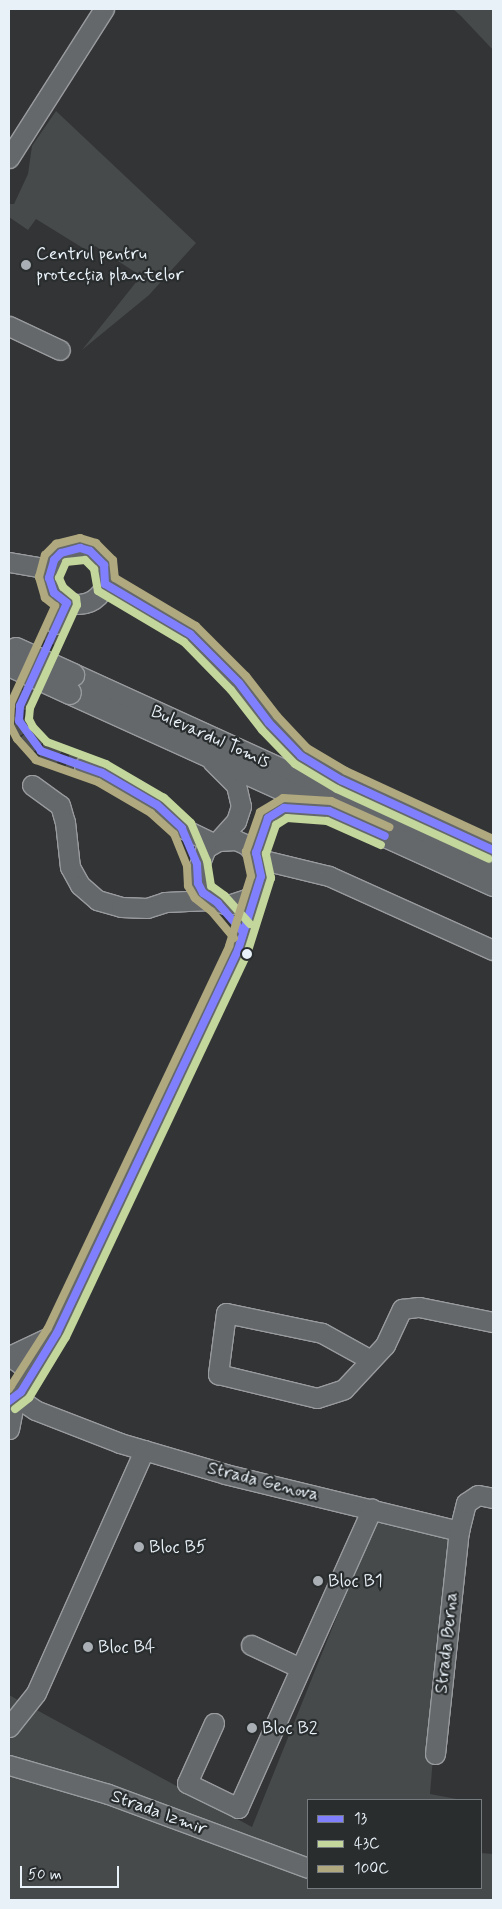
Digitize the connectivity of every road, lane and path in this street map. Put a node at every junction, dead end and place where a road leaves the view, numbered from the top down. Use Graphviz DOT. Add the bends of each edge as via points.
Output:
graph roads {
  1 [pos="104,9"];
  2 [pos="9,158"];
  3 [pos="9,326"];
  4 [pos="60,350"];
  5 [pos="9,562"];
  6 [pos="50,569"];
  7 [pos="105,584"];
  8 [pos="67,603"];
  9 [pos="56,624"];
  10 [pos="11,656"];
  11 [pos="71,684"];
  12 [pos="206,755"];
  13 [pos="84,766"];
  14 [pos="32,785"];
  15 [pos="329,811"];
  16 [pos="182,828"];
  17 [pos="216,842"];
  18 [pos="493,850"];
  19 [pos="257,856"];
  20 [pos="296,866"];
  21 [pos="493,866"];
  22 [pos="196,868"];
  23 [pos="493,885"];
  24 [pos="256,889"];
  25 [pos="165,902"];
  26 [pos="215,902"];
  27 [pos="242,931"];
  28 [pos="493,950"];
  29 [pos="493,1322"];
  30 [pos="57,1333"];
  31 [pos="9,1356"];
  32 [pos="369,1360"];
  33 [pos="26,1380"];
  34 [pos="13,1399"];
  35 [pos="9,1429"];
  36 [pos="144,1450"];
  37 [pos="493,1498"];
  38 [pos="372,1509"];
  39 [pos="459,1531"];
  40 [pos="251,1645"];
  41 [pos="300,1668"];
  42 [pos="214,1722"];
  43 [pos="9,1727"];
  44 [pos="435,1754"];
  45 [pos="9,1765"];
  46 [pos="307,1868"];
  1 -- 2 [label="street"];
  3 -- 4 [label="street"];
  5 -- 6 [label="street"];
  6 -- 7 [label="street" via="61,553 80,548 98,556 104,565"];
  6 -- 8 [label="street" via="50,586"];
  7 -- 8 [label="street" via="101,593 86,604"];
  7 -- 18 [label="street" via="190,634 233,676 269,724 301,756 341,780"];
  8 -- 9 [label="street"];
  10 -- 11 [label="main road, Bulevardul Tomis, bridge"];
  11 -- 12 [label="main road, Bulevardul Tomis"];
  11 -- 21 [label="main road, Bulevardul Tomis"];
  12 -- 15 [label="main road, Bulevardul Tomis"];
  12 -- 17 [label="street" via="236,784 240,796 239,814"];
  13 -- 16 [label="street" via="123,783 157,805"];
  14 -- 25 [label="street" via="60,805 70,867 80,885 97,900 121,907 147,908"];
  15 -- 19 [label="street" via="294,808 275,812 264,827"];
  15 -- 23 [label="main road, Bulevardul Tomis"];
  16 -- 17 [label="street"];
  16 -- 22 [label="street"];
  17 -- 19 [label="street" via="236,840"];
  17 -- 22 [label="street" via="206,848"];
  19 -- 20 [label="street"];
  19 -- 24 [label="street"];
  20 -- 24 [label="street"];
  20 -- 28 [label="street" via="329,876"];
  22 -- 25 [label="street"];
  22 -- 26 [label="street" via="200,888"];
  24 -- 26 [label="street" via="238,904"];
  24 -- 27 [label="street"];
  25 -- 26 [label="street"];
  26 -- 27 [label="street"];
  27 -- 30 [label="street" via="238,950"];
  29 -- 32 [label="street" via="408,1307 398,1313 385,1345"];
  30 -- 31 [label="street"];
  30 -- 33 [label="street"];
  31 -- 33 [label="street" via="22,1365"];
  32 -- 32 [label="street" via="344,1388 317,1398 218,1374 226,1314 322,1333"];
  33 -- 34 [label="street"];
  34 -- 35 [label="street"];
  34 -- 36 [label="street, Strada Genova"];
  36 -- 38 [label="street, Strada Genova" via="225,1474"];
  36 -- 43 [label="street" via="36,1693"];
  37 -- 39 [label="street" via="470,1497"];
  38 -- 39 [label="street, Strada Genova"];
  38 -- 41 [label="street"];
  39 -- 44 [label="street, Strada Berna"];
  40 -- 41 [label="street"];
  41 -- 42 [label="street" via="238,1808 187,1783"];
  45 -- 46 [label="street, Strada Izmir" via="108,1794"];
}
